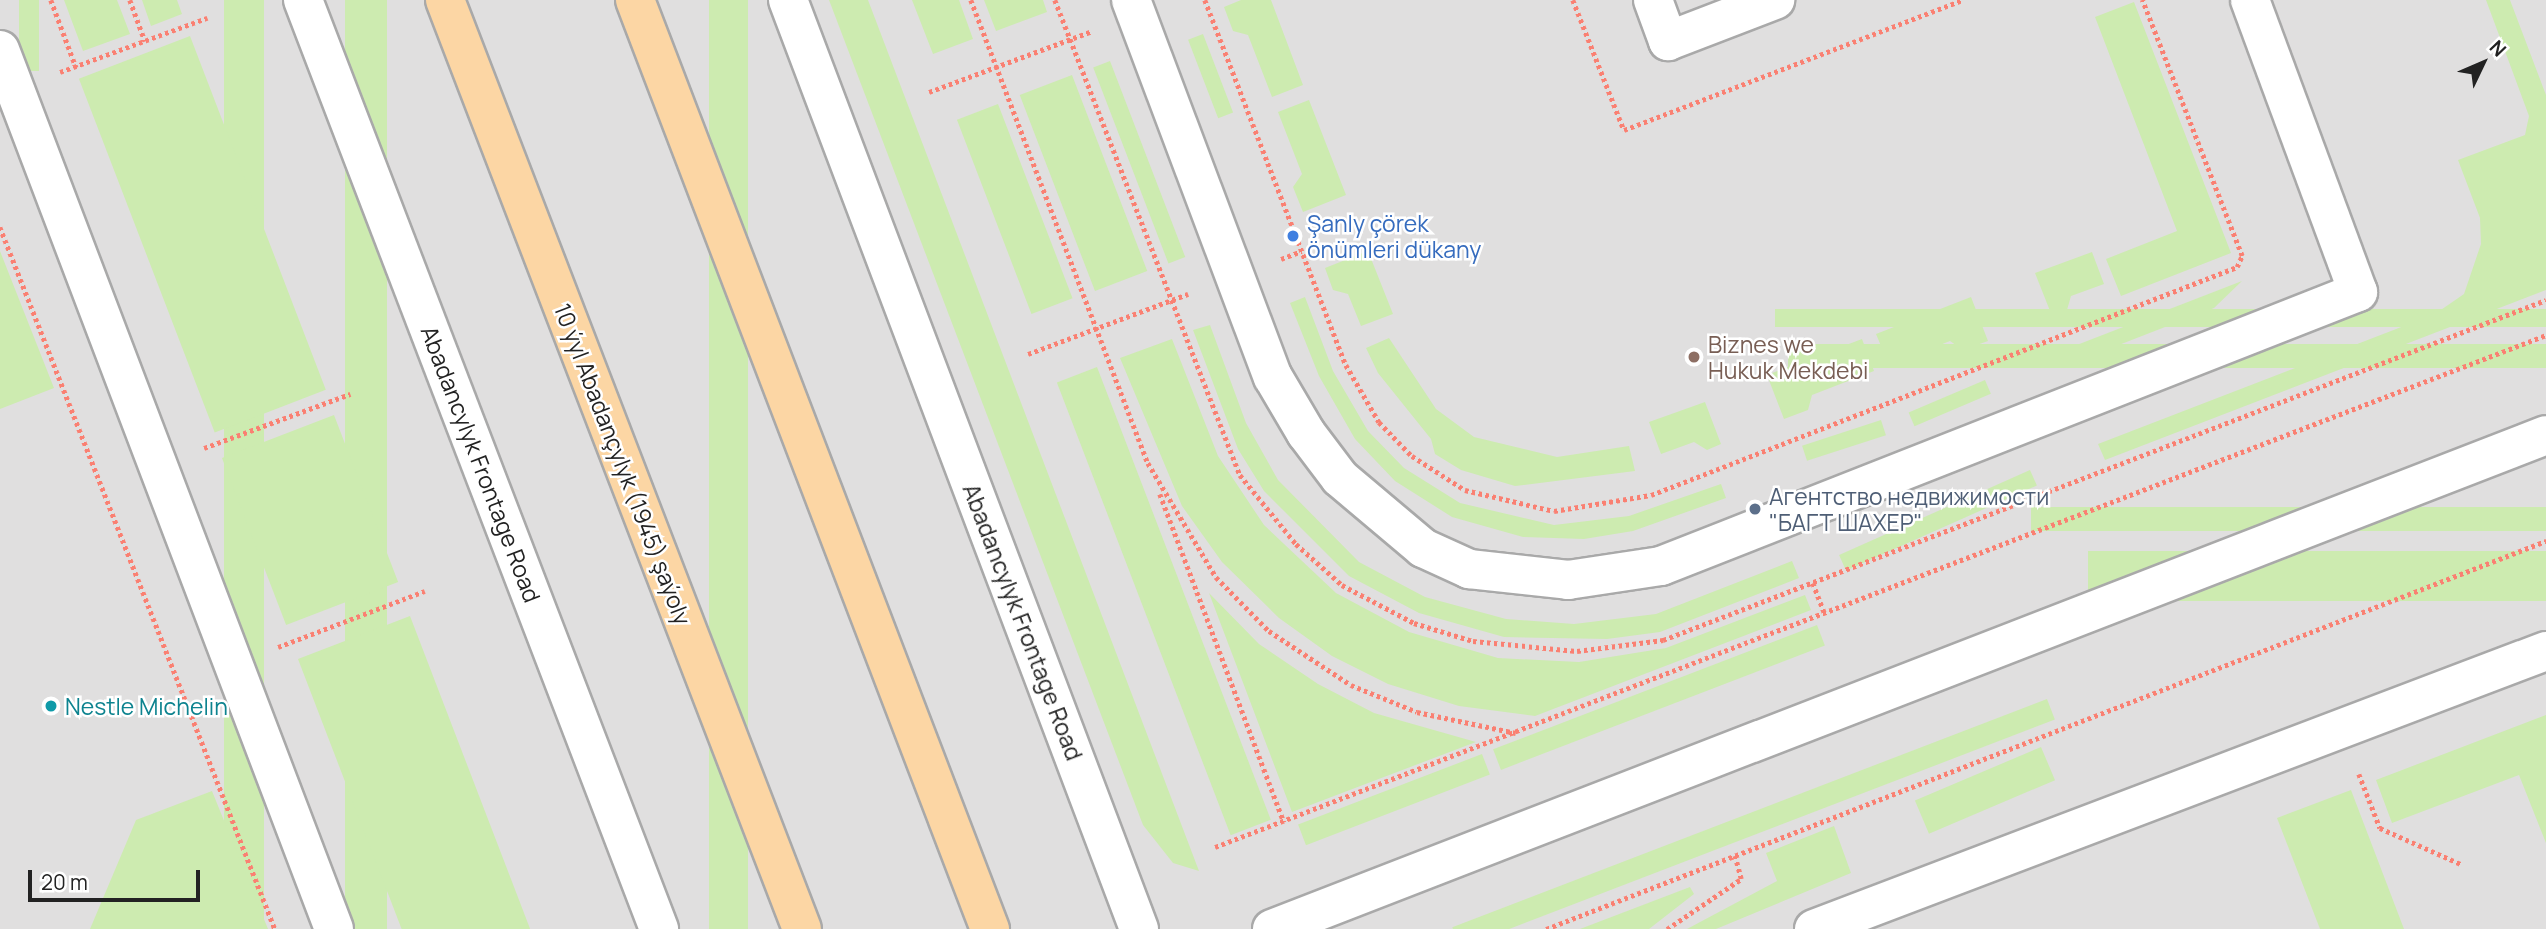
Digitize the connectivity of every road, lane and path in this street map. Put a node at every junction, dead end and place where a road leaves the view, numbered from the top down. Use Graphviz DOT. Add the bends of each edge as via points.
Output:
graph roads {
  1 [pos="51,0"];
  2 [pos="130,0"];
  3 [pos="303,0"];
  4 [pos="445,0"];
  5 [pos="635,0"];
  6 [pos="788,0"];
  7 [pos="971,0"];
  8 [pos="1055,0"];
  9 [pos="1130,0"];
  10 [pos="1205,0"];
  11 [pos="1653,0"];
  12 [pos="1775,0"];
  13 [pos="2142,0"];
  14 [pos="2250,0"];
  15 [pos="207,18"];
  16 [pos="1097,29"];
  17 [pos="1070,40"];
  18 [pos="145,41"];
  19 [pos="0,50"];
  20 [pos="76,66"];
  21 [pos="996,67"];
  22 [pos="15,89"];
  23 [pos="929,93"];
  24 [pos="0,227"];
  25 [pos="1302,251"];
  26 [pos="1274,261"];
  27 [pos="1196,290"];
  28 [pos="2546,300"];
  29 [pos="1169,301"];
  30 [pos="1096,329"];
  31 [pos="2546,335"];
  32 [pos="1028,354"];
  33 [pos="350,394"];
  34 [pos="2546,435"];
  35 [pos="200,449"];
  36 [pos="1148,463"];
  37 [pos="2546,541"];
  38 [pos="1813,582"];
  39 [pos="425,591"];
  40 [pos="1825,614"];
  41 [pos="274,648"];
  42 [pos="2546,651"];
  43 [pos="1518,733"];
  44 [pos="2360,774"];
  45 [pos="1284,822"];
  46 [pos="1215,847"];
  47 [pos="1735,856"];
  48 [pos="2461,864"];
  49 [pos="275,929"];
  50 [pos="334,929"];
  51 [pos="659,929"];
  52 [pos="802,929"];
  53 [pos="990,929"];
  54 [pos="1139,929"];
  55 [pos="1272,929"];
  56 [pos="1548,929"];
  57 [pos="1667,929"];
  58 [pos="1814,929"];
  1 -- 20 [label="path"];
  2 -- 18 [label="path"];
  3 -- 51 [label="street, Abadancylyk Frontage Road"];
  4 -- 52 [label="main road, 10 ýyl Abadançylyk (1945) şaýoly"];
  5 -- 53 [label="main road"];
  6 -- 54 [label="street, Abadancylyk Frontage Road"];
  7 -- 21 [label="path"];
  8 -- 17 [label="path"];
  9 -- 14 [label="street" via="1273,377 1306,433 1340,478 1423,548 1469,569 1568,580 1661,566 2358,292"];
  10 -- 25 [label="path"];
  11 -- 12 [label="street" via="1668,41"];
  13 -- 25 [label="path" via="2242,256 2237,268 1626,502 1554,511 1493,501 1412,456 1364,400"];
  15 -- 18 [label="path"];
  16 -- 17 [label="path"];
  17 -- 21 [label="path"];
  17 -- 29 [label="path"];
  18 -- 20 [label="path"];
  19 -- 22 [label="street"];
  20 -- 22 [label="path"];
  21 -- 23 [label="path"];
  21 -- 30 [label="path"];
  22 -- 50 [label="street"];
  24 -- 49 [label="path"];
  25 -- 26 [label="path"];
  27 -- 29 [label="path"];
  28 -- 38 [label="path"];
  29 -- 30 [label="path"];
  29 -- 38 [label="path" via="1220,433 1254,497 1342,585 1414,623 1501,647 1612,648 1663,640"];
  30 -- 32 [label="path"];
  30 -- 36 [label="path"];
  31 -- 40 [label="path"];
  33 -- 35 [label="path"];
  34 -- 55 [label="street"];
  36 -- 43 [label="path" via="1216,577 1295,651 1351,685 1417,712"];
  36 -- 45 [label="path"];
  37 -- 47 [label="path"];
  38 -- 40 [label="path"];
  39 -- 41 [label="path"];
  40 -- 43 [label="path"];
  42 -- 58 [label="street"];
  43 -- 45 [label="path"];
  44 -- 48 [label="path" via="2380,828"];
  45 -- 46 [label="path"];
  47 -- 56 [label="path"];
  47 -- 57 [label="path" via="1741,879"];
}
